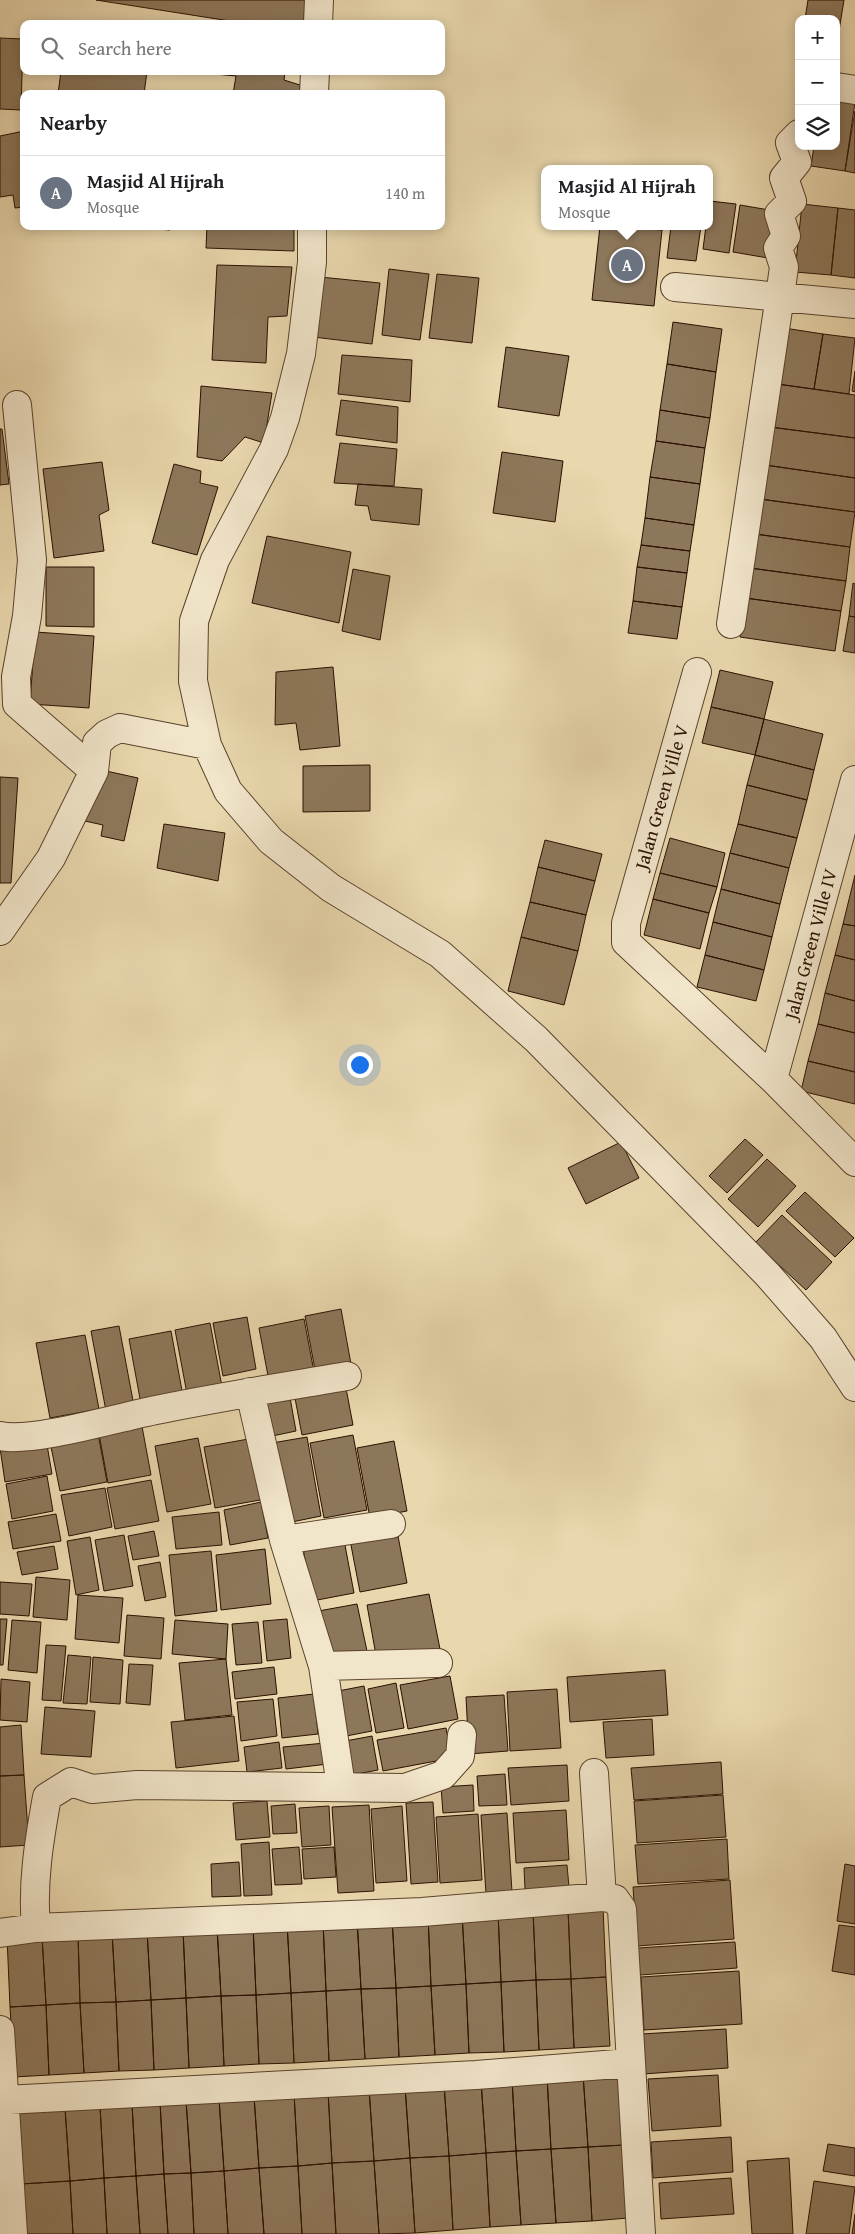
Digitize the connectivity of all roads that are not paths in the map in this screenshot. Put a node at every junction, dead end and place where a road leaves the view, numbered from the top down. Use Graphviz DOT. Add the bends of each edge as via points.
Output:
graph roads {
  1 [pos="319,0"];
  2 [pos="318,20"];
  3 [pos="316,75"];
  4 [pos="840,88"];
  5 [pos="314,90"];
  6 [pos="855,90"];
  7 [pos="795,138"];
  8 [pos="795,148"];
  9 [pos="801,154"];
  10 [pos="312,230"];
  11 [pos="676,287"];
  12 [pos="780,296"];
  13 [pos="855,304"];
  14 [pos="17,405"];
  15 [pos="731,624"];
  16 [pos="697,672"];
  17 [pos="207,745"];
  18 [pos="94,771"];
  19 [pos="855,780"];
  20 [pos="0,931"];
  21 [pos="773,1079"];
  22 [pos="855,1162"];
  23 [pos="347,1376"];
  24 [pos="855,1387"];
  25 [pos="250,1392"];
  26 [pos="0,1436"];
  27 [pos="391,1524"];
  28 [pos="284,1540"];
  29 [pos="438,1663"];
  30 [pos="323,1666"];
  31 [pos="462,1735"];
  32 [pos="594,1772"];
  33 [pos="341,1786"];
  34 [pos="602,1898"];
  35 [pos="36,1928"];
  36 [pos="0,1933"];
  37 [pos="0,2030"];
  38 [pos="630,2063"];
  39 [pos="5,2100"];
  40 [pos="13,2234"];
  41 [pos="641,2234"];
  1 -- 2 [label="street"];
  3 -- 5 [label="street"];
  4 -- 6 [label="street"];
  7 -- 8 [label="street" via="790,143"];
  9 -- 12 [label="street" via="784,178 792,201 780,214 786,236 778,248 784,267"];
  10 -- 17 [label="street" via="312,262 301,354 285,418 274,449 215,560 194,621 193,681"];
  11 -- 12 [label="street"];
  12 -- 13 [label="street"];
  12 -- 15 [label="street"];
  14 -- 18 [label="street" via="32,560 27,616 16,677 17,704"];
  16 -- 21 [label="street, Jalan Green Ville V" via="626,922 626,942"];
  17 -- 18 [label="street" via="120,728 97,743"];
  17 -- 24 [label="street" via="228,791 271,841 332,888 440,954 536,1040 767,1274 823,1338"];
  18 -- 20 [label="street" via="51,858"];
  19 -- 21 [label="street, Jalan Green Ville IV"];
  21 -- 22 [label="street"];
  23 -- 25 [label="street"];
  25 -- 26 [label="street" via="52,1432 11,1439"];
  25 -- 28 [label="street"];
  27 -- 28 [label="street"];
  28 -- 30 [label="street"];
  29 -- 30 [label="street"];
  30 -- 33 [label="street"];
  31 -- 33 [label="street" via="460,1756 443,1775 405,1788"];
  32 -- 34 [label="street"];
  33 -- 35 [label="street" via="137,1785 92,1789 71,1782 47,1797 34,1885"];
  34 -- 35 [label="street" via="422,1912"];
  34 -- 38 [label="street" via="615,1899 622,1909"];
  35 -- 36 [label="street"];
  37 -- 39 [label="street"];
  38 -- 39 [label="street" via="476,2075"];
  38 -- 41 [label="street"];
  39 -- 40 [label="street"];
}
